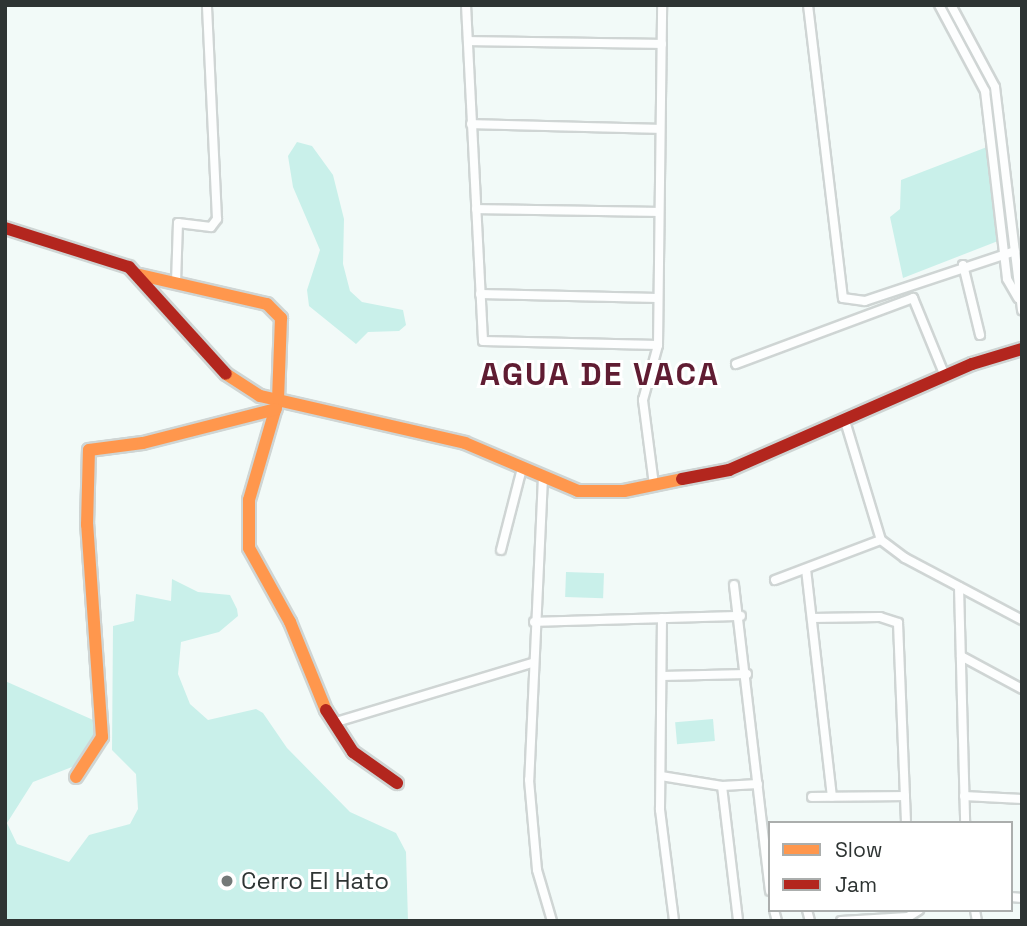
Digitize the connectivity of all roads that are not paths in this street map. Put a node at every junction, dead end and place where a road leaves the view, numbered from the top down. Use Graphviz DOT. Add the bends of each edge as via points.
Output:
graph roads {
  1 [pos="207,5"];
  2 [pos="466,5"];
  3 [pos="662,5"];
  4 [pos="808,5"];
  5 [pos="939,5"];
  6 [pos="951,5"];
  7 [pos="468,40"];
  8 [pos="662,44"];
  9 [pos="471,124"];
  10 [pos="660,128"];
  11 [pos="475,209"];
  12 [pos="658,212"];
  13 [pos="5,228"];
  14 [pos="1015,251"];
  15 [pos="1004,253"];
  16 [pos="963,265"];
  17 [pos="140,275"];
  18 [pos="176,283"];
  19 [pos="480,294"];
  20 [pos="658,298"];
  21 [pos="1019,299"];
  22 [pos="1022,310"];
  23 [pos="980,335"];
  24 [pos="658,345"];
  25 [pos="1022,349"];
  26 [pos="736,364"];
  27 [pos="945,376"];
  28 [pos="277,405"];
  29 [pos="845,421"];
  30 [pos="522,468"];
  31 [pos="542,477"];
  32 [pos="654,485"];
  33 [pos="881,540"];
  34 [pos="501,550"];
  35 [pos="806,569"];
  36 [pos="775,580"];
  37 [pos="734,585"];
  38 [pos="959,587"];
  39 [pos="741,616"];
  40 [pos="662,618"];
  41 [pos="812,618"];
  42 [pos="1022,620"];
  43 [pos="534,622"];
  44 [pos="961,656"];
  45 [pos="532,663"];
  46 [pos="747,674"];
  47 [pos="662,676"];
  48 [pos="1022,689"];
  49 [pos="333,723"];
  50 [pos="661,776"];
  51 [pos="75,777"];
  52 [pos="397,783"];
  53 [pos="758,784"];
  54 [pos="722,786"];
  55 [pos="905,796"];
  56 [pos="964,796"];
  57 [pos="812,797"];
  58 [pos="832,797"];
  59 [pos="1022,799"];
  60 [pos="906,821"];
  61 [pos="965,821"];
  62 [pos="768,873"];
  63 [pos="902,919"];
  64 [pos="552,921"];
  65 [pos="674,921"];
  66 [pos="738,921"];
  67 [pos="841,921"];
  1 -- 18 [label="street" via="216,219 211,227 178,223"];
  2 -- 7 [label="street"];
  3 -- 8 [label="street"];
  4 -- 16 [label="street" via="843,298 865,301"];
  5 -- 15 [label="street" via="985,90"];
  6 -- 14 [label="street" via="995,87"];
  7 -- 8 [label="street"];
  7 -- 9 [label="street"];
  8 -- 10 [label="street"];
  9 -- 10 [label="street"];
  9 -- 11 [label="street"];
  10 -- 12 [label="street"];
  11 -- 12 [label="street"];
  11 -- 19 [label="street"];
  12 -- 20 [label="street"];
  13 -- 17 [label="street" via="109,259"];
  14 -- 15 [label="street"];
  14 -- 21 [label="street"];
  15 -- 16 [label="street"];
  15 -- 21 [label="street" via="1007,279"];
  16 -- 23 [label="street"];
  17 -- 18 [label="street"];
  17 -- 28 [label="street" via="229,377"];
  18 -- 28 [label="street" via="276,309 281,327"];
  19 -- 20 [label="street"];
  19 -- 24 [label="street" via="483,341"];
  20 -- 24 [label="street"];
  21 -- 22 [label="street"];
  24 -- 32 [label="street" via="643,400"];
  25 -- 27 [label="street"];
  26 -- 27 [label="street" via="913,298"];
  27 -- 29 [label="street"];
  28 -- 30 [label="street" via="465,443"];
  28 -- 49 [label="street" via="248,500 249,548 290,622"];
  28 -- 51 [label="street" via="144,443 89,450 87,525 102,737"];
  29 -- 32 [label="street" via="729,470"];
  29 -- 33 [label="street"];
  30 -- 31 [label="street"];
  30 -- 34 [label="street"];
  31 -- 32 [label="street" via="590,492"];
  31 -- 43 [label="street"];
  33 -- 35 [label="street"];
  33 -- 38 [label="street"];
  35 -- 36 [label="street"];
  35 -- 41 [label="street"];
  37 -- 39 [label="street"];
  38 -- 42 [label="street"];
  38 -- 44 [label="street"];
  39 -- 40 [label="street"];
  39 -- 46 [label="street"];
  40 -- 43 [label="street"];
  40 -- 47 [label="street"];
  41 -- 55 [label="street" via="880,617 898,623"];
  41 -- 58 [label="street"];
  43 -- 45 [label="street"];
  44 -- 48 [label="street"];
  44 -- 56 [label="street"];
  45 -- 49 [label="street"];
  45 -- 64 [label="street" via="533,836"];
  46 -- 47 [label="street"];
  46 -- 53 [label="street"];
  47 -- 50 [label="street"];
  49 -- 52 [label="street" via="353,752"];
  50 -- 54 [label="street"];
  50 -- 65 [label="street"];
  53 -- 54 [label="street"];
  53 -- 62 [label="street"];
  54 -- 66 [label="street"];
  55 -- 58 [label="street"];
  55 -- 60 [label="street"];
  56 -- 59 [label="street"];
  56 -- 61 [label="street"];
  57 -- 58 [label="street"];
  63 -- 67 [label="street"];
}
